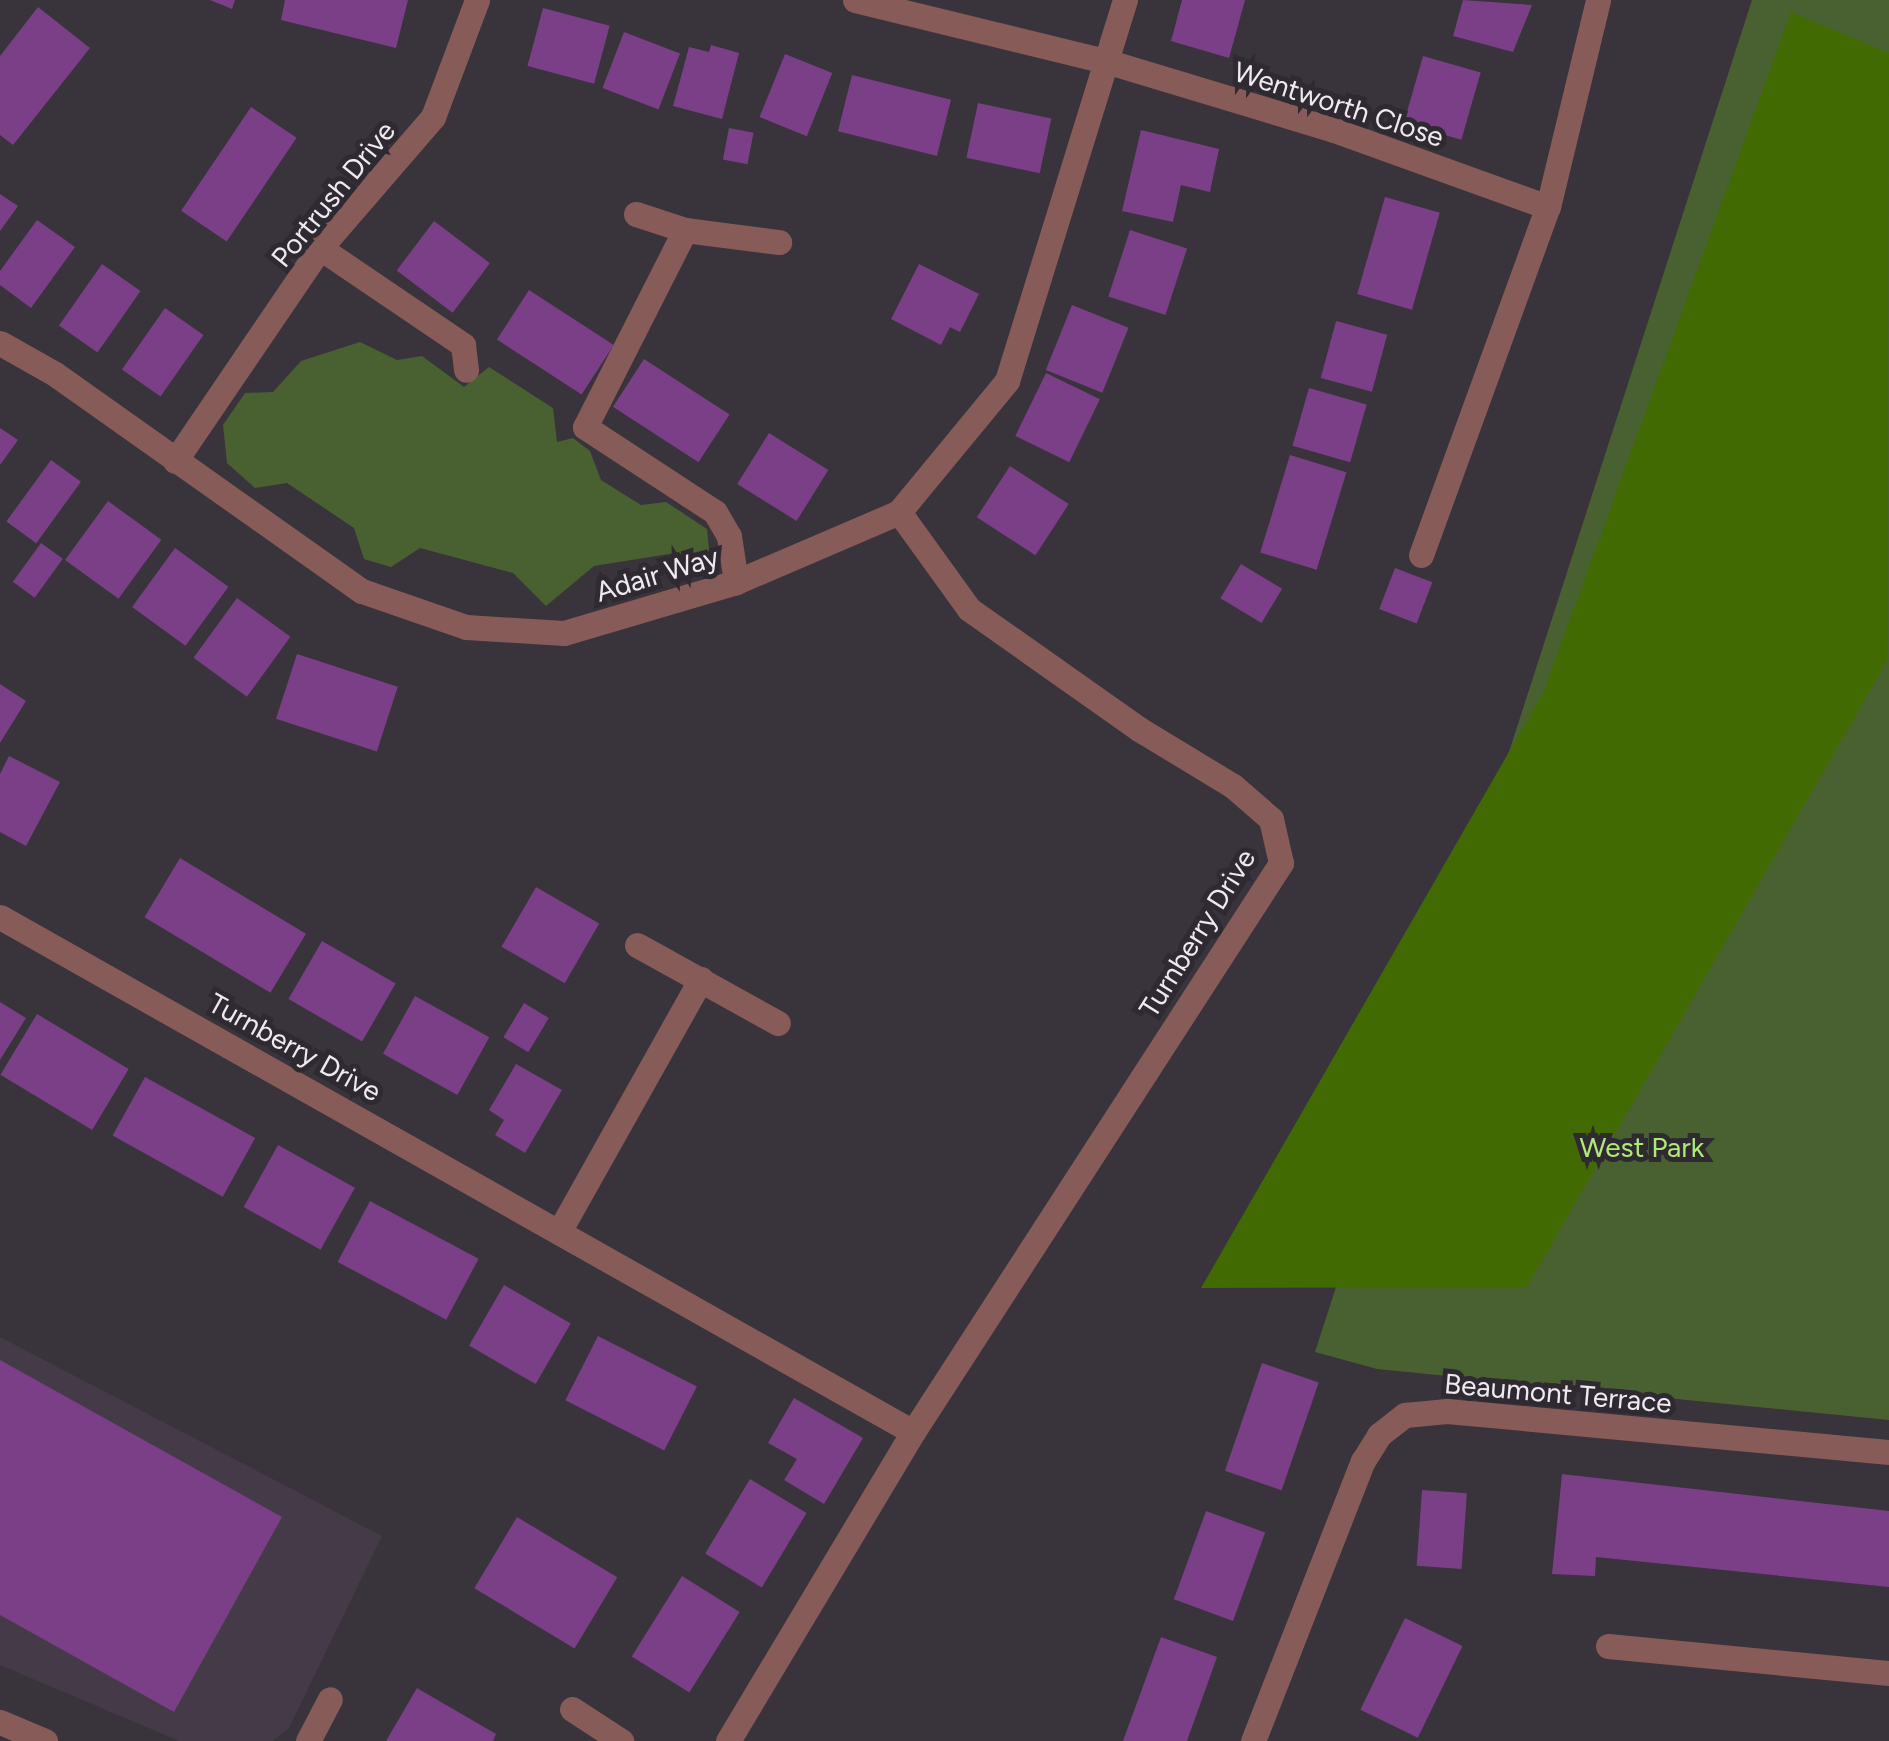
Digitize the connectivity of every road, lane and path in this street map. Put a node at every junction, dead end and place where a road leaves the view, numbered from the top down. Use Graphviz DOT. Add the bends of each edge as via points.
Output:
graph roads {
  1 [pos="477,0"];
  2 [pos="855,0"];
  3 [pos="1125,0"];
  4 [pos="1598,0"];
  5 [pos="1109,62"];
  6 [pos="1548,207"];
  7 [pos="636,214"];
  8 [pos="685,230"];
  9 [pos="779,242"];
  10 [pos="320,248"];
  11 [pos="0,343"];
  12 [pos="466,370"];
  13 [pos="175,461"];
  14 [pos="899,512"];
  15 [pos="1421,555"];
  16 [pos="736,582"];
  17 [pos="0,917"];
  18 [pos="637,945"];
  19 [pos="700,978"];
  20 [pos="778,1024"];
  21 [pos="560,1230"];
  22 [pos="913,1432"];
  23 [pos="1889,1452"];
  24 [pos="1608,1646"];
  25 [pos="1889,1673"];
  26 [pos="330,1699"];
  27 [pos="572,1709"];
  28 [pos="0,1722"];
  29 [pos="45,1741"];
  30 [pos="308,1741"];
  31 [pos="621,1741"];
  32 [pos="728,1741"];
  33 [pos="1253,1741"];
  1 -- 10 [label="street, Portrush Drive" via="433,118"];
  2 -- 5 [label="street"];
  3 -- 5 [label="street, Adair Way"];
  4 -- 6 [label="street"];
  5 -- 6 [label="street, Wentworth Close" via="1334,130"];
  5 -- 14 [label="street, Adair Way" via="1007,381"];
  6 -- 15 [label="street"];
  7 -- 8 [label="street"];
  8 -- 9 [label="street"];
  8 -- 16 [label="street" via="584,426 715,512 729,536"];
  10 -- 12 [label="street" via="463,346"];
  10 -- 13 [label="street, Portrush Drive"];
  11 -- 13 [label="street, Adair Way"];
  13 -- 16 [label="street, Adair Way" via="362,591 466,627 564,634"];
  14 -- 16 [label="street, Adair Way"];
  14 -- 22 [label="street, Turnberry Drive" via="969,608 1272,819 1281,863"];
  17 -- 21 [label="street, Turnberry Drive"];
  18 -- 19 [label="street"];
  19 -- 20 [label="street"];
  19 -- 21 [label="street"];
  21 -- 22 [label="street, Turnberry Drive"];
  22 -- 32 [label="street, Turnberry Drive"];
  23 -- 33 [label="street, Beaumont Terrace" via="1447,1411 1405,1415 1379,1434 1363,1461"];
  24 -- 25 [label="street"];
  26 -- 30 [label="street"];
  27 -- 31 [label="street"];
  28 -- 29 [label="street"];
}
